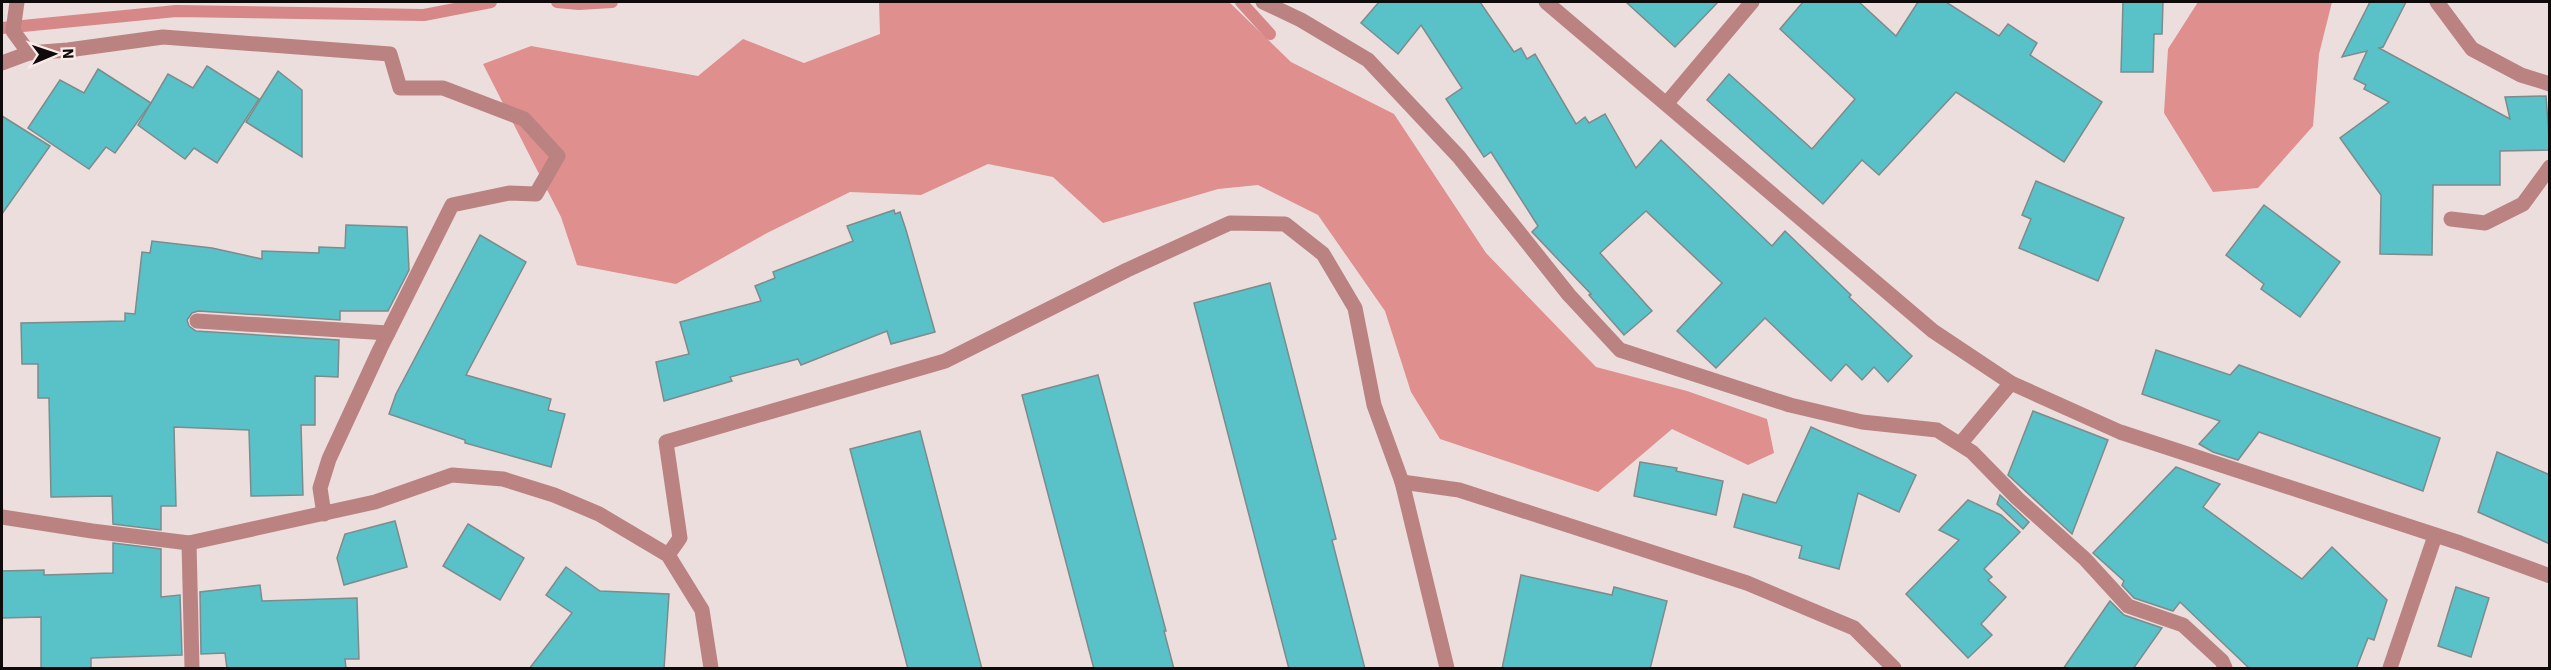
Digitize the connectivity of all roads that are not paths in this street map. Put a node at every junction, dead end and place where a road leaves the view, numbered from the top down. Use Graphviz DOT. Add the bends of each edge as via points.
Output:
graph roads {
  1 [pos="17,2"];
  2 [pos="1263,2"];
  3 [pos="1546,2"];
  4 [pos="1752,2"];
  5 [pos="2437,2"];
  6 [pos="29,53"];
  7 [pos="2,63"];
  8 [pos="2550,84"];
  9 [pos="1666,103"];
  10 [pos="2550,167"];
  11 [pos="2451,219"];
  12 [pos="197,321"];
  13 [pos="388,333"];
  14 [pos="2011,383"];
  15 [pos="1961,444"];
  16 [pos="1402,482"];
  17 [pos="324,514"];
  18 [pos="2,517"];
  19 [pos="2435,536"];
  20 [pos="189,543"];
  21 [pos="668,555"];
  22 [pos="2550,576"];
  23 [pos="192,669"];
  24 [pos="711,669"];
  25 [pos="1447,669"];
  26 [pos="1894,669"];
  27 [pos="2225,669"];
  28 [pos="2390,669"];
  1 -- 6 [label="street" via="13,31"];
  2 -- 15 [label="street" via="1368,60 1459,157 1569,295 1620,350 1790,405 1862,422 1937,430"];
  3 -- 9 [label="street"];
  4 -- 9 [label="street"];
  5 -- 8 [label="street" via="2472,49 2521,75"];
  6 -- 7 [label="street"];
  6 -- 13 [label="street" via="163,37 390,54 400,88 442,88 524,118 558,156 536,194 508,193 452,205"];
  9 -- 14 [label="street" via="1933,331"];
  10 -- 11 [label="street" via="2523,204 2485,223"];
  12 -- 13 [label="street"];
  13 -- 17 [label="street" via="329,459 320,488"];
  14 -- 15 [label="street"];
  14 -- 19 [label="street" via="2120,432"];
  15 -- 27 [label="street" via="2085,559 2128,606 2183,625 2222,661"];
  16 -- 21 [label="street" via="1374,405 1355,308 1323,254 1285,224 1230,224 1127,270 945,361 666,442 680,538"];
  16 -- 25 [label="street"];
  16 -- 26 [label="street" via="1459,490 1747,583 1854,628"];
  17 -- 20 [label="street"];
  17 -- 21 [label="street" via="375,502 452,475 503,479 599,514"];
  18 -- 20 [label="street"];
  19 -- 22 [label="street"];
  19 -- 28 [label="street"];
  20 -- 23 [label="street"];
  21 -- 24 [label="street" via="702,610"];
}
